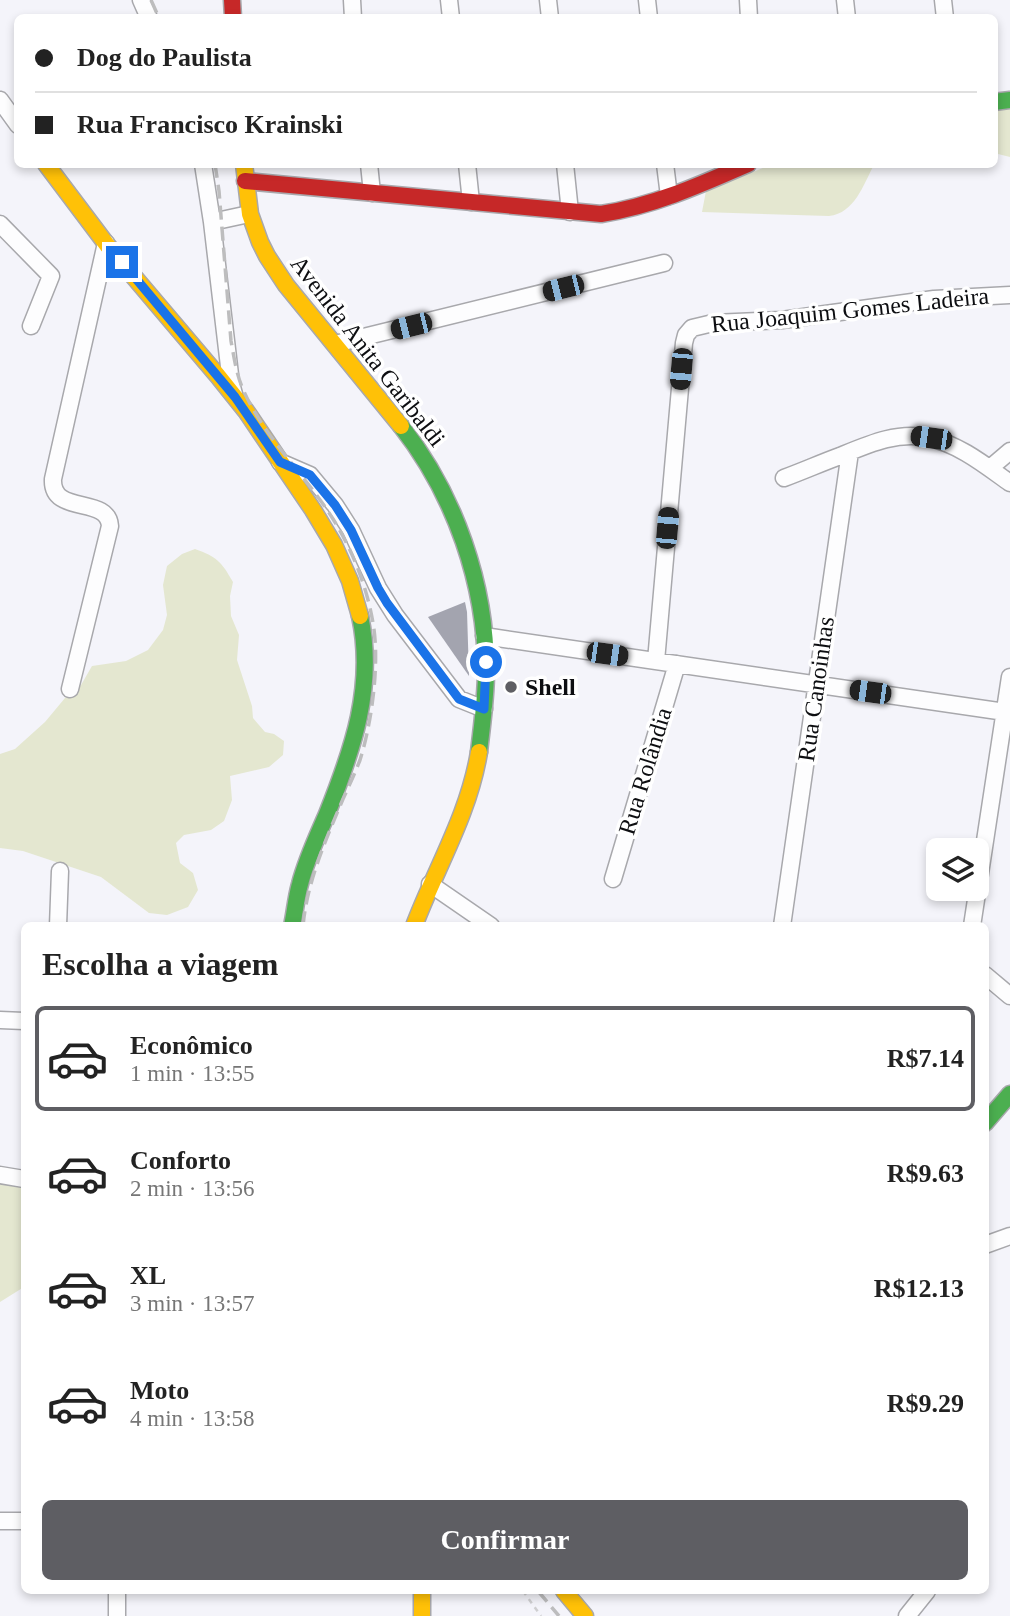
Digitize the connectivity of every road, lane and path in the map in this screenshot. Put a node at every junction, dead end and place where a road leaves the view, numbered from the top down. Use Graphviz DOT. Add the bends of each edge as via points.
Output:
graph roads {
  1 [pos="0,100"];
  2 [pos="14,119"];
  3 [pos="49,168"];
  4 [pos="204,168"];
  5 [pos="369,168"];
  6 [pos="467,168"];
  7 [pos="565,168"];
  8 [pos="666,168"];
  9 [pos="738,168"];
  10 [pos="244,173"];
  11 [pos="372,193"];
  12 [pos="669,196"];
  13 [pos="471,202"];
  14 [pos="570,212"];
  15 [pos="249,214"];
  16 [pos="212,222"];
  17 [pos="0,224"];
  18 [pos="106,243"];
  19 [pos="664,262"];
  20 [pos="1010,295"];
  21 [pos="31,326"];
  22 [pos="335,344"];
  23 [pos="235,397"];
  24 [pos="1010,451"];
  25 [pos="850,452"];
  26 [pos="280,462"];
  27 [pos="990,468"];
  28 [pos="784,478"];
  29 [pos="1010,482"];
  30 [pos="485,636"];
  31 [pos="656,661"];
  32 [pos="677,664"];
  33 [pos="1010,677"];
  34 [pos="816,684"];
  35 [pos="70,689"];
  36 [pos="484,709"];
  37 [pos="1005,712"];
  38 [pos="60,871"];
  39 [pos="613,879"];
  40 [pos="430,884"];
  41 [pos="58,922"];
  42 [pos="293,922"];
  43 [pos="416,922"];
  44 [pos="485,922"];
  45 [pos="783,922"];
  46 [pos="973,922"];
  47 [pos="989,978"];
  48 [pos="1010,996"];
  49 [pos="0,1020"];
  50 [pos="21,1021"];
  51 [pos="1010,1094"];
  52 [pos="989,1118"];
  53 [pos="0,1175"];
  54 [pos="21,1178"];
  55 [pos="1010,1236"];
  56 [pos="989,1244"];
  57 [pos="0,1521"];
  58 [pos="21,1521"];
  59 [pos="117,1594"];
  60 [pos="422,1594"];
  61 [pos="525,1594"];
  62 [pos="568,1594"];
  63 [pos="925,1594"];
  64 [pos="117,1616"];
  65 [pos="422,1616"];
  66 [pos="541,1616"];
  67 [pos="585,1616"];
  68 [pos="907,1616"];
  1 -- 2 [label="street"];
  3 -- 18 [label="main road"];
  4 -- 16 [label="street"];
  5 -- 11 [label="street"];
  6 -- 13 [label="street"];
  7 -- 14 [label="street"];
  8 -- 12 [label="street"];
  9 -- 12 [label="main road"];
  10 -- 11 [label="main road"];
  10 -- 15 [label="main road, Avenida Anita Garibaldi"];
  11 -- 13 [label="main road"];
  12 -- 14 [label="main road" via="614,213"];
  13 -- 14 [label="main road"];
  15 -- 16 [label="street"];
  15 -- 22 [label="main road, Avenida Anita Garibaldi" via="273,267"];
  16 -- 23 [label="street"];
  17 -- 21 [label="street" via="51,276"];
  18 -- 23 [label="main road"];
  18 -- 35 [label="street" via="52,488 61,499 110,519"];
  19 -- 22 [label="street"];
  20 -- 31 [label="street, Rua Joaquim Gomes Ladeira" via="934,299 692,328 684,343"];
  22 -- 30 [label="main road, Avenida Anita Garibaldi" via="403,428 441,488 470,561"];
  23 -- 26 [label="main road"];
  24 -- 27 [label="street"];
  25 -- 27 [label="street" via="881,440 915,436 948,444"];
  25 -- 28 [label="street"];
  25 -- 34 [label="street, Rua Canoinhas"];
  26 -- 36 [label="street" via="310,475 335,505 395,615 459,699"];
  26 -- 42 [label="main road" via="327,532 348,575 363,649 353,748 307,862"];
  27 -- 29 [label="street"];
  30 -- 31 [label="street"];
  30 -- 36 [label="main road, Avenida Anita Garibaldi"];
  31 -- 32 [label="street"];
  32 -- 34 [label="street"];
  32 -- 39 [label="street, Rua Rolândia"];
  33 -- 37 [label="street"];
  34 -- 37 [label="street"];
  34 -- 45 [label="street, Rua Canoinhas"];
  36 -- 40 [label="main road, Avenida Anita Garibaldi" via="467,801"];
  37 -- 46 [label="street"];
  38 -- 41 [label="street"];
  40 -- 43 [label="main road, Avenida Anita Garibaldi"];
  40 -- 44 [label="street"];
  47 -- 48 [label="street"];
  49 -- 50 [label="street"];
  51 -- 52 [label="main road"];
  53 -- 54 [label="street"];
  55 -- 56 [label="street"];
  57 -- 58 [label="street"];
  59 -- 64 [label="street"];
  60 -- 65 [label="main road"];
  61 -- 66 [label="path"];
  62 -- 67 [label="main road"];
  63 -- 68 [label="street"];
}
